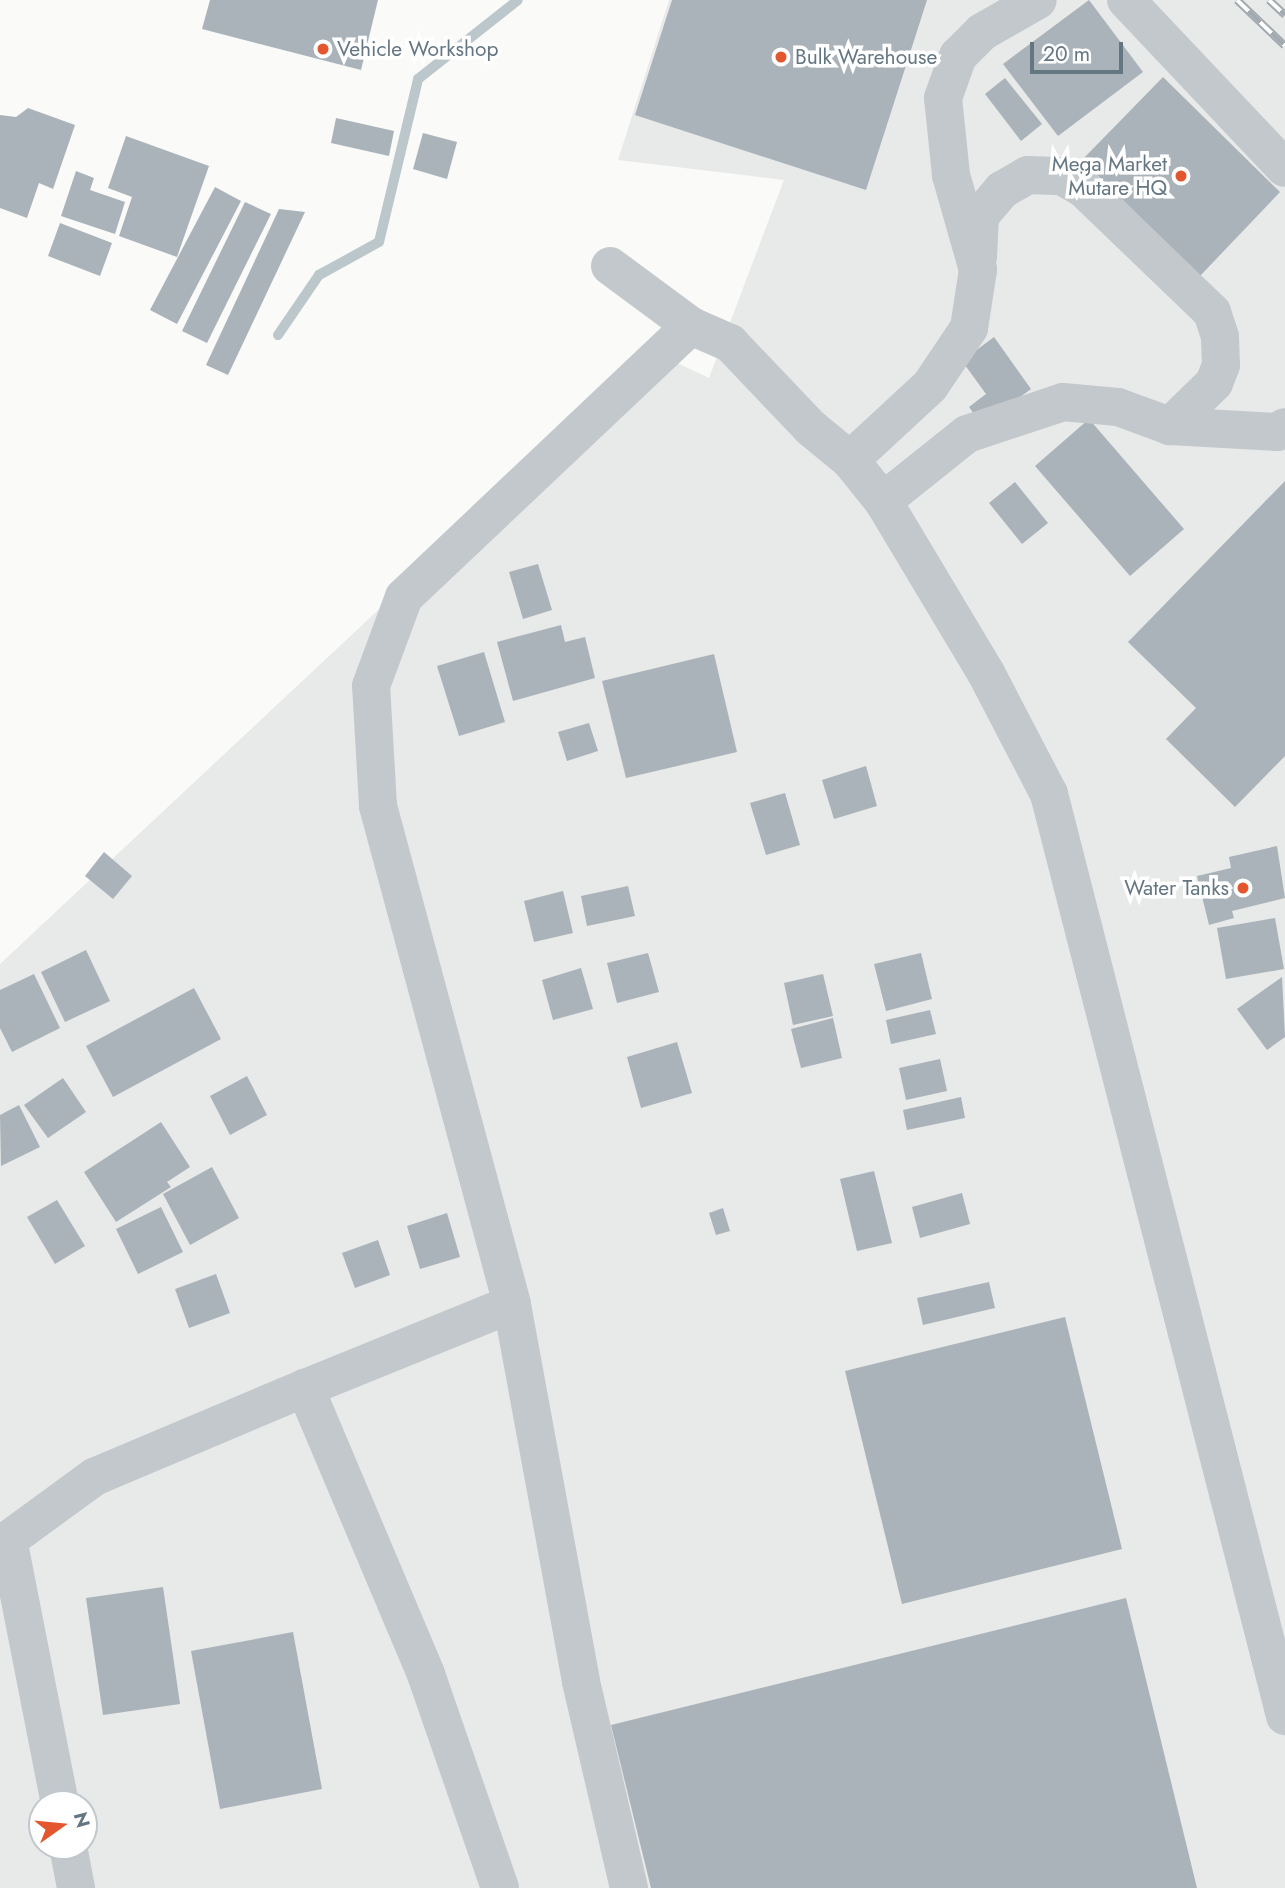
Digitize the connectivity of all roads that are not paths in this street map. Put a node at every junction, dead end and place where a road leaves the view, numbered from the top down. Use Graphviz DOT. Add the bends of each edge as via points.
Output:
graph roads {
  1 [pos="1038,0"];
  2 [pos="1126,0"];
  3 [pos="1285,168"];
  4 [pos="610,266"];
  5 [pos="978,270"];
  6 [pos="691,326"];
  7 [pos="1170,426"];
  8 [pos="1285,427"];
  9 [pos="850,460"];
  10 [pos="883,501"];
  11 [pos="512,1304"];
  12 [pos="305,1388"];
  13 [pos="4,1543"];
  14 [pos="1285,1716"];
  15 [pos="57,1790"];
  16 [pos="71,1860"];
  17 [pos="76,1888"];
  18 [pos="500,1888"];
  19 [pos="629,1888"];
  1 -- 5 [label="lane" via="982,32 958,56 943,97 951,175"];
  2 -- 3 [label="lane"];
  4 -- 6 [label="lane"];
  5 -- 7 [label="lane" via="980,216 1002,190 1028,175 1061,176 1084,189 1212,312 1220,337 1221,366 1214,383"];
  5 -- 9 [label="lane" via="969,328 930,386"];
  6 -- 9 [label="lane" via="730,343 811,428"];
  6 -- 11 [label="lane" via="404,597 371,686 378,806"];
  7 -- 8 [label="lane" via="1277,432"];
  7 -- 10 [label="lane" via="1118,407 1063,402 967,434"];
  9 -- 10 [label="lane"];
  10 -- 14 [label="lane" via="986,673 1049,794"];
  11 -- 12 [label="lane"];
  11 -- 19 [label="lane" via="581,1681"];
  12 -- 13 [label="lane" via="94,1477"];
  12 -- 18 [label="lane" via="426,1674"];
  13 -- 15 [label="lane"];
  16 -- 17 [label="lane"];
}
